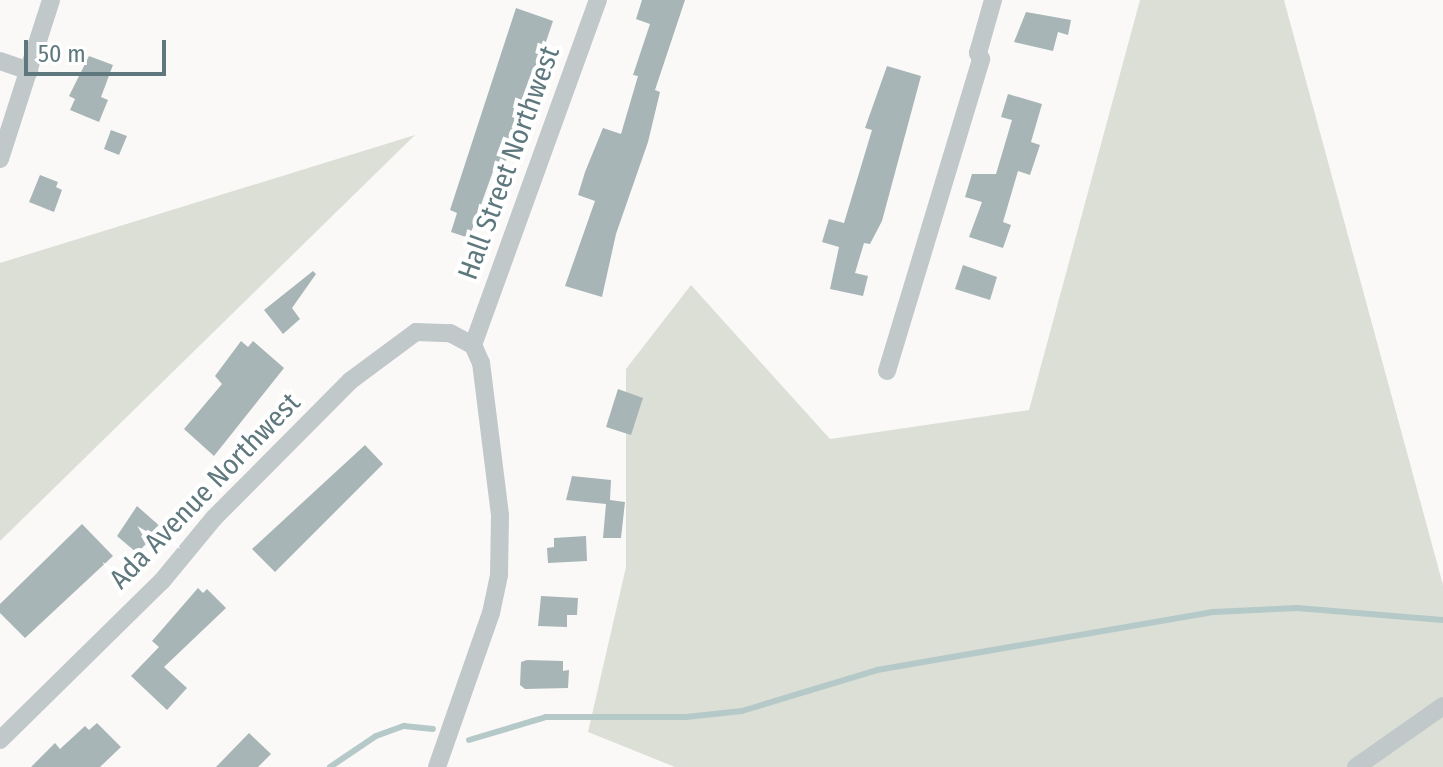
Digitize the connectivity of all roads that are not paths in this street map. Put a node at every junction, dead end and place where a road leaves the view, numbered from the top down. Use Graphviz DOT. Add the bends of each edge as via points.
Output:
graph roads {
  1 [pos="51,0"];
  2 [pos="598,0"];
  3 [pos="993,0"];
  4 [pos="0,61"];
  5 [pos="29,71"];
  6 [pos="0,159"];
  7 [pos="473,345"];
  8 [pos="887,371"];
  9 [pos="1443,706"];
  10 [pos="0,740"];
  11 [pos="437,767"];
  12 [pos="1356,767"];
  1 -- 5 [label="street"];
  2 -- 7 [label="street, Hall Street Northwest"];
  3 -- 8 [label="street" via="978,53 981,59"];
  4 -- 5 [label="street"];
  5 -- 6 [label="street"];
  7 -- 10 [label="street, Ada Avenue Northwest" via="450,333 416,332 350,381 214,518 162,581"];
  7 -- 11 [label="street" via="481,363 500,515 499,574 491,613"];
  9 -- 12 [label="street"];
}
